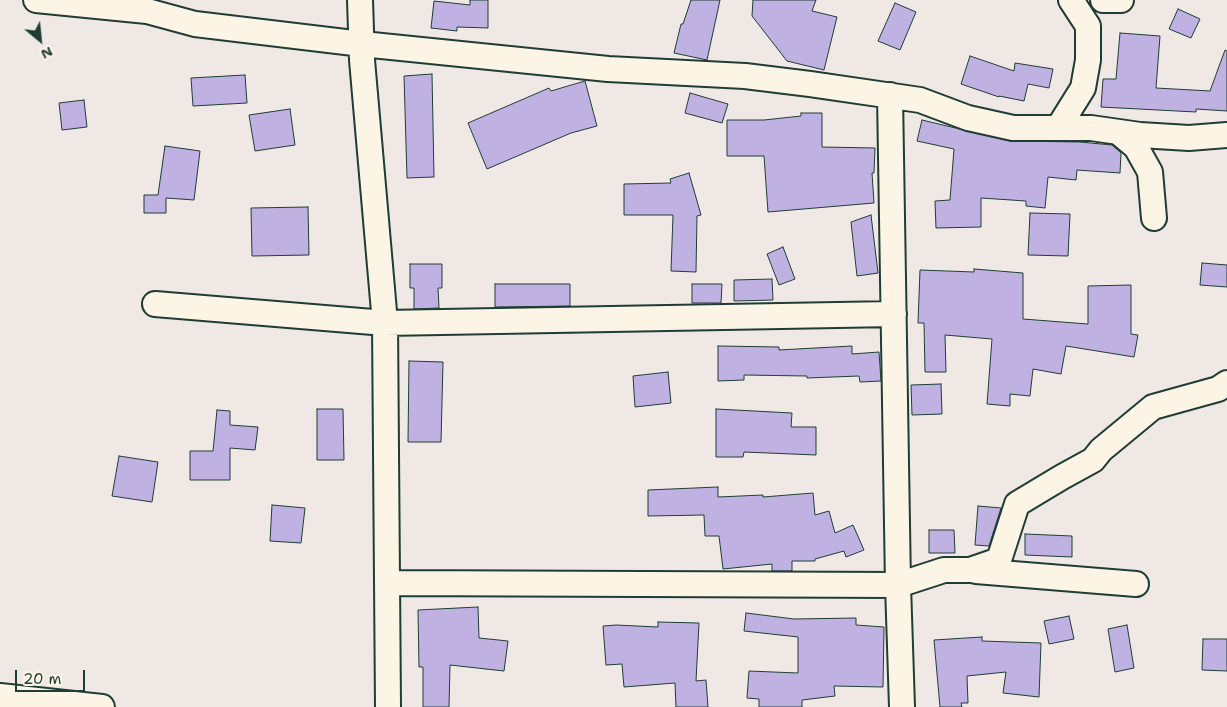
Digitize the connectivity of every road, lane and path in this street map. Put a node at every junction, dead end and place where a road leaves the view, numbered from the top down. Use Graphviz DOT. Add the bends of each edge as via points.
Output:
graph roads {
  1 [pos="36,0"];
  2 [pos="360,0"];
  3 [pos="1071,0"];
  4 [pos="1103,0"];
  5 [pos="1121,0"];
  6 [pos="147,6"];
  7 [pos="890,95"];
  8 [pos="1075,101"];
  9 [pos="1058,128"];
  10 [pos="1091,128"];
  11 [pos="1118,132"];
  12 [pos="1227,135"];
  13 [pos="1154,218"];
  14 [pos="155,304"];
  15 [pos="894,314"];
  16 [pos="385,323"];
  17 [pos="1227,383"];
  18 [pos="970,570"];
  19 [pos="388,583"];
  20 [pos="1136,584"];
  21 [pos="898,585"];
  22 [pos="0,696"];
  23 [pos="102,707"];
  24 [pos="388,707"];
  25 [pos="902,707"];
  1 -- 6 [label="street"];
  2 -- 16 [label="street" via="362,60"];
  3 -- 8 [label="street" via="1088,26 1088,60 1082,88"];
  4 -- 5 [label="street"];
  6 -- 7 [label="street" via="195,24 608,69 744,76"];
  7 -- 9 [label="street" via="920,100 968,118 1013,128"];
  7 -- 15 [label="street"];
  8 -- 9 [label="street"];
  8 -- 10 [label="street"];
  9 -- 10 [label="street"];
  10 -- 11 [label="street"];
  11 -- 12 [label="street" via="1189,138"];
  11 -- 13 [label="street" via="1136,147 1150,172"];
  14 -- 16 [label="street"];
  15 -- 16 [label="street"];
  15 -- 21 [label="street"];
  16 -- 19 [label="street"];
  17 -- 18 [label="street" via="1218,389 1153,407 1093,460 1018,504 999,560"];
  18 -- 20 [label="street"];
  18 -- 21 [label="street" via="944,570"];
  19 -- 21 [label="street"];
  19 -- 24 [label="street"];
  21 -- 25 [label="street"];
  22 -- 23 [label="street"];
}
